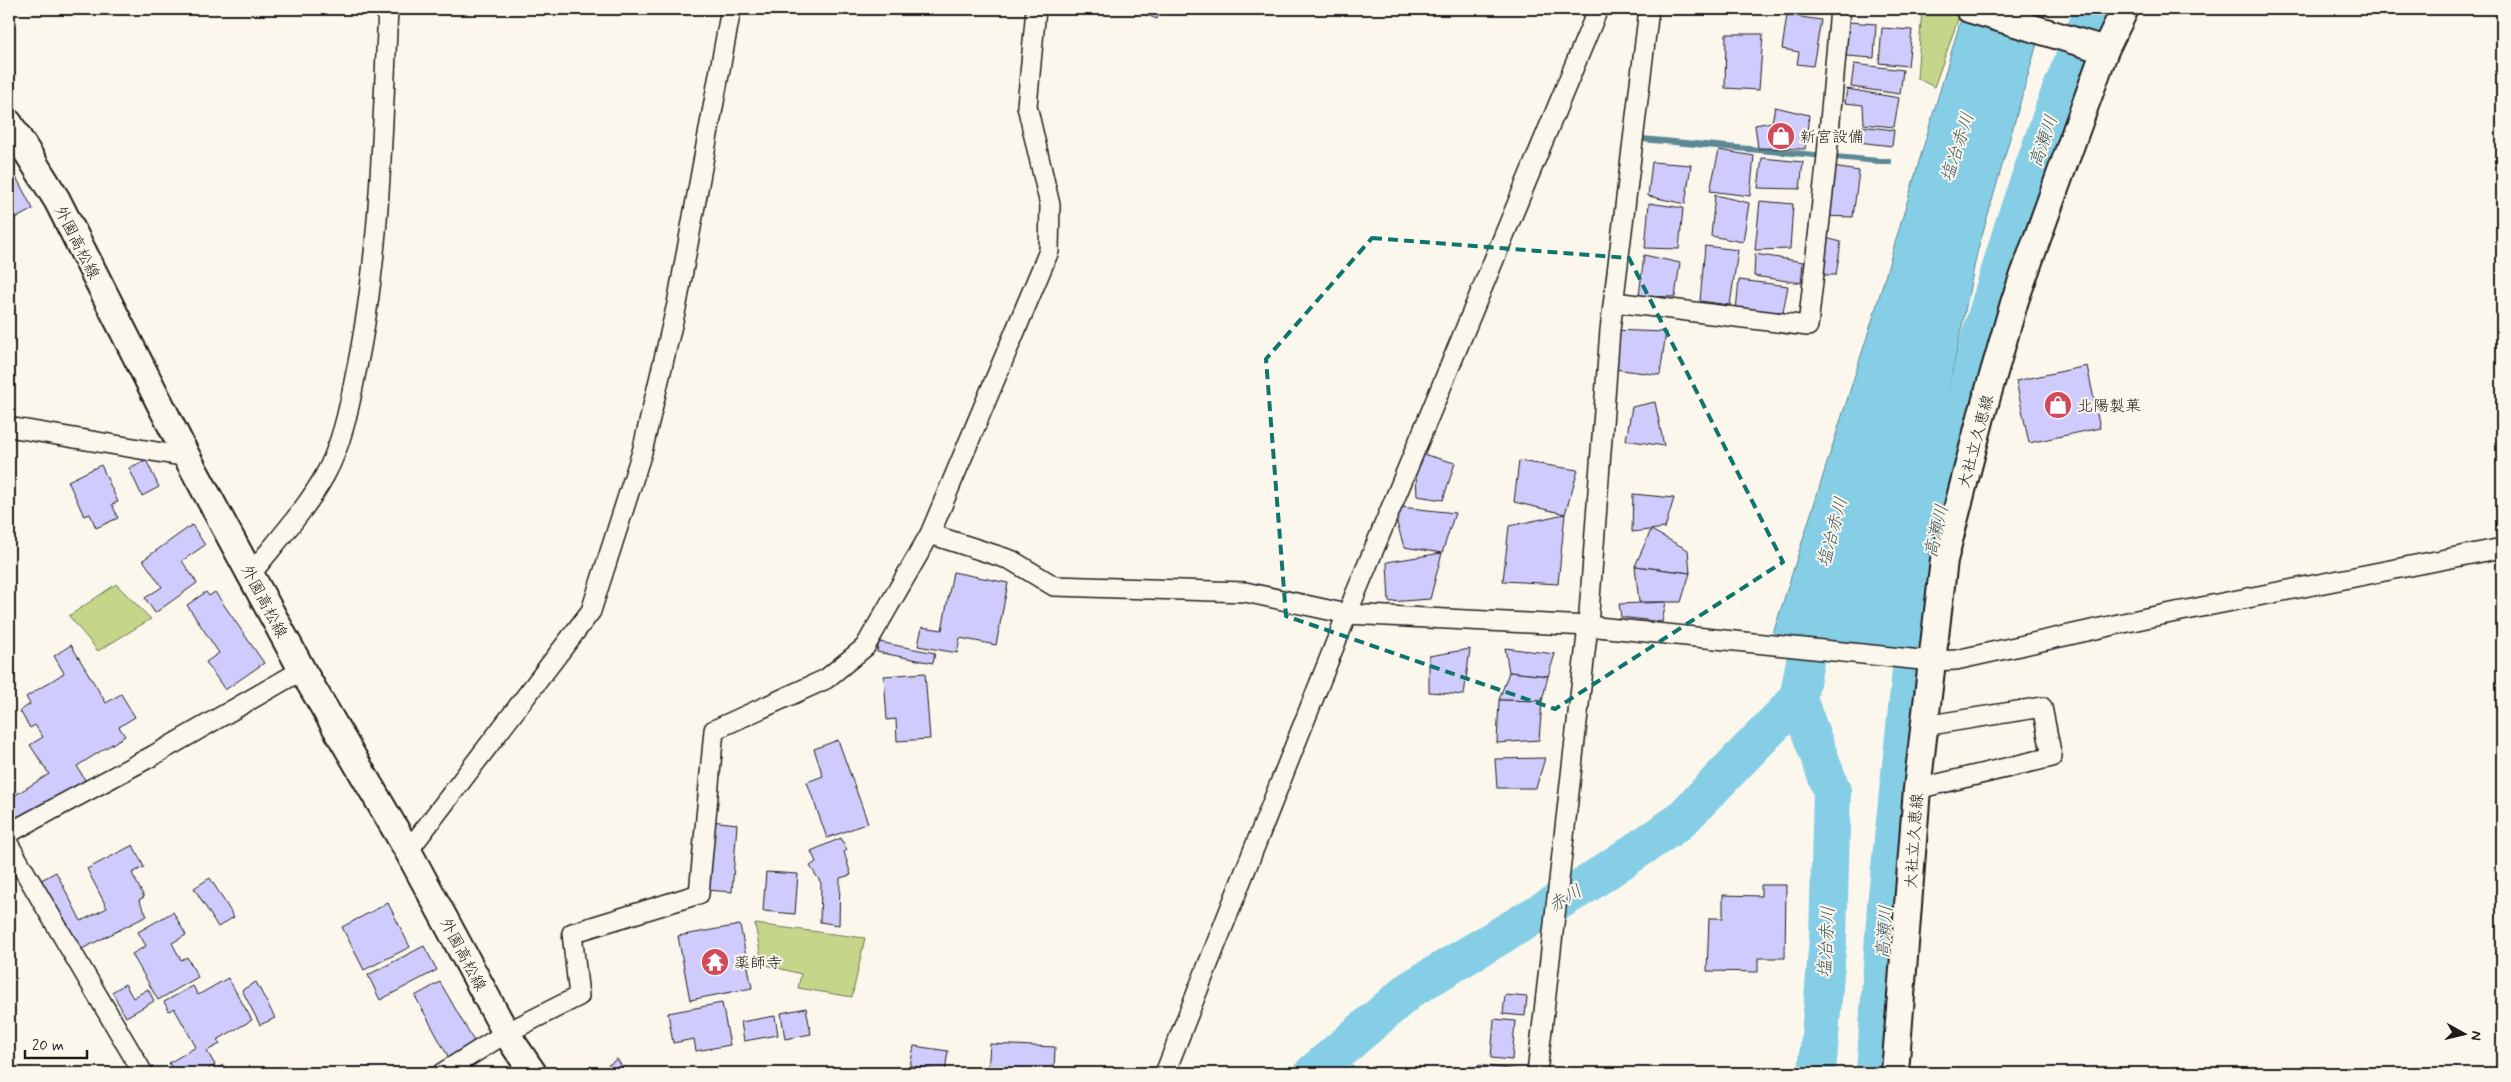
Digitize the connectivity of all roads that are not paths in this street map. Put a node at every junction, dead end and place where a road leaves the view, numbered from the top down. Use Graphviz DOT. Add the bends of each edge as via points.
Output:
graph roads {
  1 [pos="388,9"];
  2 [pos="731,9"];
  3 [pos="1036,9"];
  4 [pos="1598,9"];
  5 [pos="1649,9"];
  6 [pos="1840,9"];
  7 [pos="1969,9"];
  8 [pos="2125,9"];
  9 [pos="2105,50"];
  10 [pos="9,123"];
  11 [pos="1614,302"];
  12 [pos="9,428"];
  13 [pos="187,458"];
  14 [pos="930,534"];
  15 [pos="2502,548"];
  16 [pos="251,574"];
  17 [pos="1347,614"];
  18 [pos="1588,626"];
  19 [pos="1931,661"];
  20 [pos="302,670"];
  21 [pos="1924,726"];
  22 [pos="1917,789"];
  23 [pos="9,833"];
  24 [pos="9,845"];
  25 [pos="408,851"];
  26 [pos="506,1032"];
  27 [pos="144,1073"];
  28 [pos="442,1073"];
  29 [pos="533,1073"];
  30 [pos="1165,1073"];
  31 [pos="1537,1073"];
  32 [pos="1895,1073"];
  1 -- 16 [label="street" via="376,229 364,338 347,418 326,473"];
  2 -- 25 [label="street" via="677,304 642,452 591,611"];
  3 -- 14 [label="street" via="1027,106 1050,205 1049,250"];
  4 -- 17 [label="street"];
  5 -- 11 [label="street"];
  6 -- 11 [label="street" via="1808,326"];
  7 -- 9 [label="main road"];
  8 -- 9 [label="main road, 大社立久恵線"];
  9 -- 19 [label="main road, 大社立久恵線" via="2015,300 1981,416 1944,560"];
  10 -- 13 [label="main road, 外園高松線" via="57,200"];
  11 -- 18 [label="street" via="1606,368"];
  12 -- 13 [label="street"];
  13 -- 16 [label="main road, 外園高松線"];
  14 -- 17 [label="street" via="1012,560 1054,586 1245,592"];
  14 -- 26 [label="street" via="865,648 826,679 714,730 699,894 572,933 579,996"];
  15 -- 19 [label="street" via="2146,618 1956,660"];
  16 -- 20 [label="main road, 外園高松線"];
  17 -- 18 [label="street"];
  17 -- 30 [label="street"];
  18 -- 19 [label="street"];
  18 -- 31 [label="street"];
  19 -- 21 [label="main road, 大社立久恵線"];
  20 -- 23 [label="street"];
  20 -- 25 [label="main road, 外園高松線"];
  21 -- 22 [label="main road, 大社立久恵線"];
  21 -- 22 [label="street" via="2042,707 2052,757"];
  22 -- 32 [label="main road, 大社立久恵線"];
  24 -- 27 [label="street"];
  25 -- 26 [label="main road, 外園高松線"];
  26 -- 28 [label="street"];
  26 -- 29 [label="main road, 外園高松線"];
}
